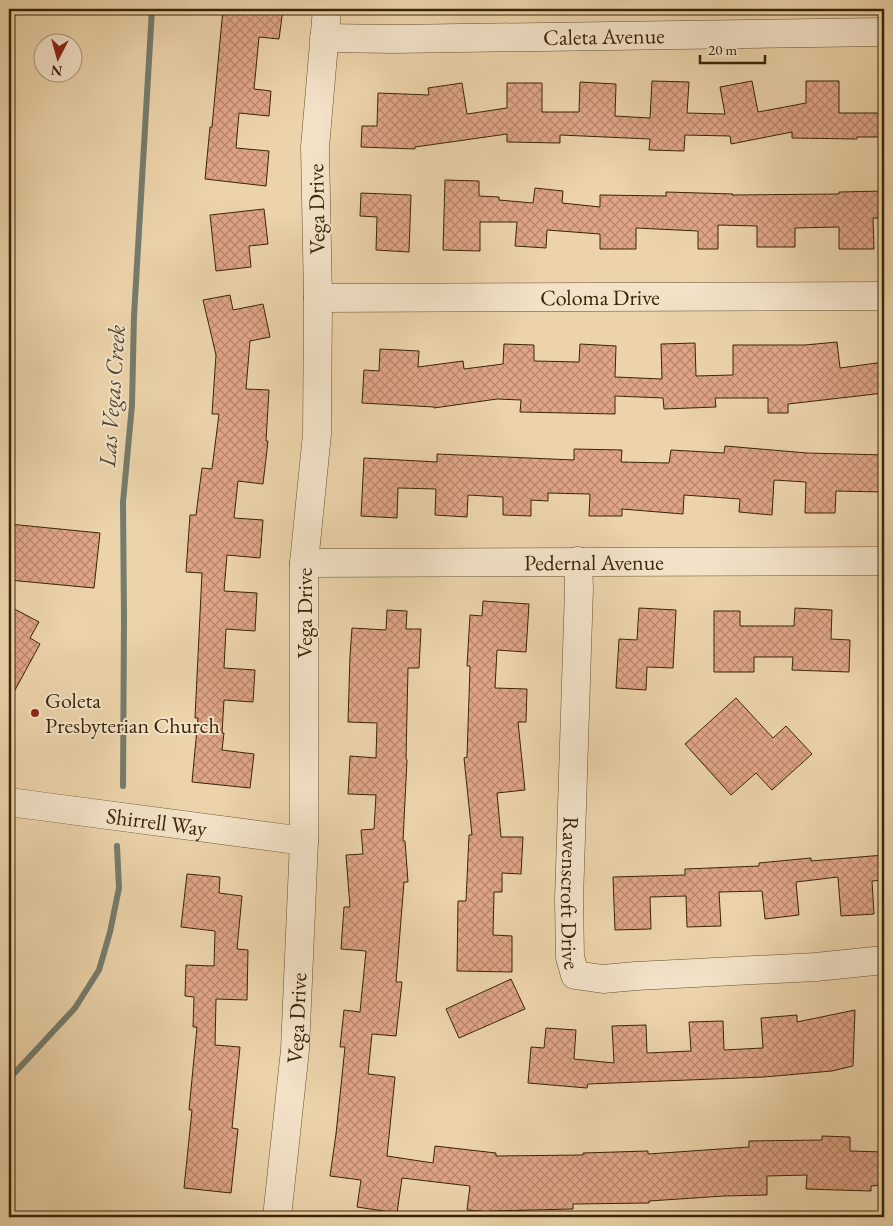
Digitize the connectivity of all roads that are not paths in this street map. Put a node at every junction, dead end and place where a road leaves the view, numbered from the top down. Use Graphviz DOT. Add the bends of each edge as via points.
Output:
graph roads {
  1 [pos="327,9"];
  2 [pos="884,32"];
  3 [pos="324,38"];
  4 [pos="884,296"];
  5 [pos="318,298"];
  6 [pos="578,561"];
  7 [pos="884,561"];
  8 [pos="304,563"];
  9 [pos="9,802"];
  10 [pos="304,841"];
  11 [pos="884,960"];
  12 [pos="277,1217"];
  1 -- 3 [label="street, Vega Drive"];
  2 -- 3 [label="street, Caleta Avenue"];
  3 -- 5 [label="street, Vega Drive" via="315,147"];
  4 -- 5 [label="street, Coloma Drive"];
  5 -- 8 [label="street, Vega Drive" via="317,434"];
  6 -- 7 [label="street, Pedernal Avenue"];
  6 -- 8 [label="street, Pedernal Avenue"];
  6 -- 11 [label="street, Ravenscroft Drive" via="569,900 570,956 576,975 603,979"];
  8 -- 10 [label="street, Vega Drive"];
  9 -- 10 [label="street, Shirrell Way"];
  10 -- 12 [label="street, Vega Drive" via="295,1050"];
}
